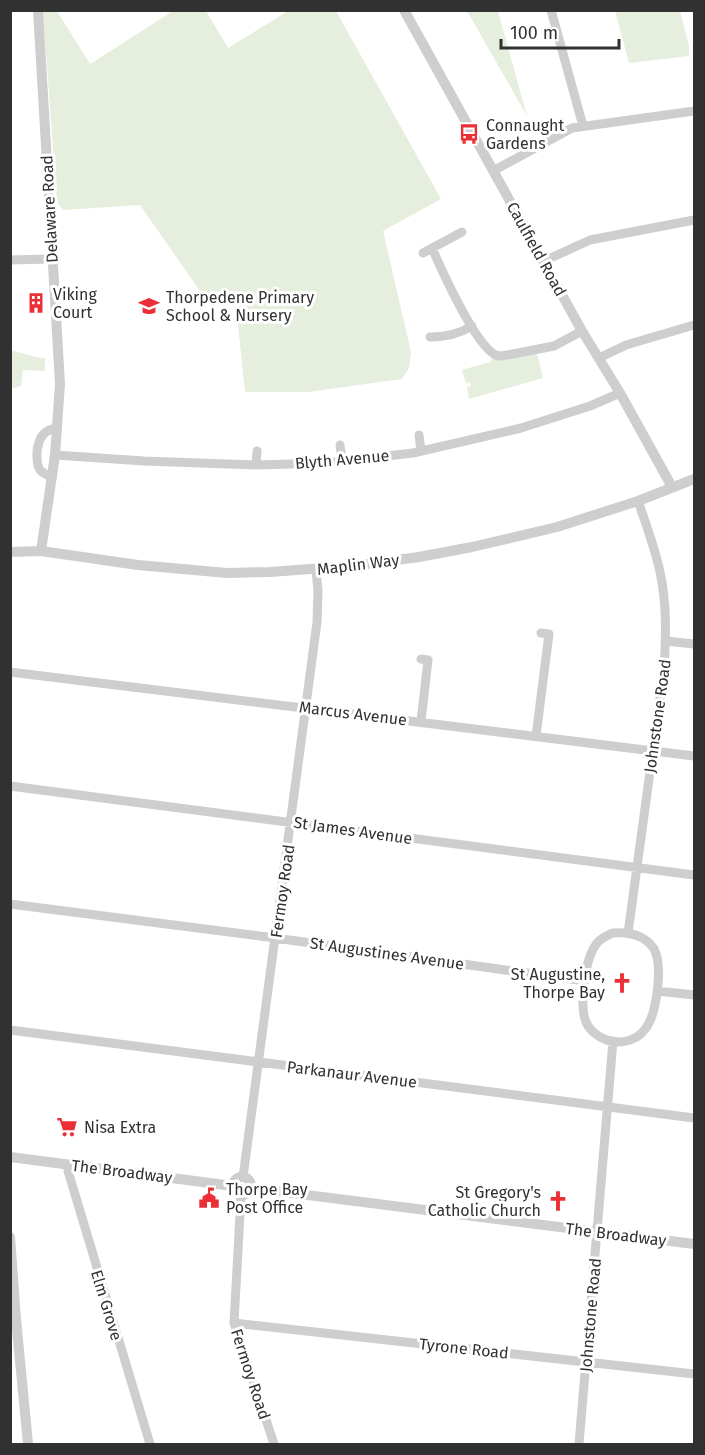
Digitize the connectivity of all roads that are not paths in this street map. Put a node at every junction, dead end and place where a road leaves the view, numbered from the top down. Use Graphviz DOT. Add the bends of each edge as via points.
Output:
graph roads {
  1 [pos="38,10"];
  2 [pos="404,10"];
  3 [pos="551,10"];
  4 [pos="694,111"];
  5 [pos="582,126"];
  6 [pos="493,171"];
  7 [pos="694,220"];
  8 [pos="462,232"];
  9 [pos="432,248"];
  10 [pos="423,253"];
  11 [pos="52,259"];
  12 [pos="10,260"];
  13 [pos="544,261"];
  14 [pos="694,325"];
  15 [pos="472,326"];
  16 [pos="582,331"];
  17 [pos="430,337"];
  18 [pos="599,358"];
  19 [pos="620,393"];
  20 [pos="57,428"];
  21 [pos="419,435"];
  22 [pos="340,445"];
  23 [pos="257,451"];
  24 [pos="421,451"];
  25 [pos="55,455"];
  26 [pos="342,460"];
  27 [pos="256,465"];
  28 [pos="52,478"];
  29 [pos="694,479"];
  30 [pos="672,487"];
  31 [pos="638,501"];
  32 [pos="40,551"];
  33 [pos="10,552"];
  34 [pos="316,570"];
  35 [pos="550,634"];
  36 [pos="666,641"];
  37 [pos="694,644"];
  38 [pos="429,660"];
  39 [pos="10,672"];
  40 [pos="306,708"];
  41 [pos="420,721"];
  42 [pos="536,736"];
  43 [pos="652,750"];
  44 [pos="694,756"];
  45 [pos="10,786"];
  46 [pos="291,822"];
  47 [pos="637,868"];
  48 [pos="694,875"];
  49 [pos="10,904"];
  50 [pos="627,933"];
  51 [pos="275,938"];
  52 [pos="585,981"];
  53 [pos="657,991"];
  54 [pos="694,995"];
  55 [pos="10,1030"];
  56 [pos="613,1041"];
  57 [pos="258,1062"];
  58 [pos="607,1107"];
  59 [pos="694,1118"];
  60 [pos="10,1157"];
  61 [pos="69,1164"];
  62 [pos="243,1177"];
  63 [pos="233,1186"];
  64 [pos="252,1188"];
  65 [pos="241,1196"];
  66 [pos="598,1231"];
  67 [pos="10,1237"];
  68 [pos="694,1244"];
  69 [pos="234,1323"];
  70 [pos="586,1361"];
  71 [pos="694,1374"];
  72 [pos="28,1444"];
  73 [pos="150,1444"];
  74 [pos="274,1444"];
  75 [pos="579,1444"];
  1 -- 11 [label="street, Delaware Road"];
  2 -- 6 [label="street, Caulfield Road"];
  3 -- 5 [label="street"];
  4 -- 5 [label="street"];
  5 -- 6 [label="street"];
  6 -- 13 [label="street, Caulfield Road"];
  7 -- 13 [label="street" via="590,240"];
  8 -- 9 [label="street"];
  9 -- 10 [label="street"];
  9 -- 15 [label="street"];
  11 -- 12 [label="street"];
  11 -- 20 [label="street, Delaware Road" via="60,384"];
  13 -- 16 [label="street, Caulfield Road"];
  14 -- 18 [label="street" via="626,345"];
  15 -- 16 [label="street" via="488,349 500,356 554,346"];
  15 -- 17 [label="street" via="441,340"];
  16 -- 18 [label="street, Caulfield Road"];
  18 -- 19 [label="street, Caulfield Road"];
  19 -- 24 [label="street, Blyth Avenue" via="521,428"];
  19 -- 30 [label="street, Caulfield Road"];
  20 -- 25 [label="street, Delaware Road"];
  20 -- 28 [label="street" via="42,436 36,459 41,471"];
  21 -- 24 [label="street"];
  22 -- 26 [label="street"];
  23 -- 27 [label="street"];
  24 -- 26 [label="street, Blyth Avenue"];
  25 -- 27 [label="street, Blyth Avenue"];
  25 -- 28 [label="street, Delaware Road"];
  26 -- 27 [label="street, Blyth Avenue"];
  28 -- 32 [label="street, Delaware Road"];
  29 -- 30 [label="street, Maplin Way"];
  30 -- 31 [label="street, Maplin Way"];
  31 -- 34 [label="street, Maplin Way" via="557,527 471,547"];
  31 -- 36 [label="street, Johnstone Road" via="660,572"];
  32 -- 33 [label="street, Maplin Way"];
  32 -- 34 [label="street, Maplin Way" via="227,573"];
  34 -- 40 [label="street, Fermoy Road" via="317,622"];
  35 -- 42 [label="street"];
  36 -- 37 [label="street"];
  36 -- 43 [label="street, Johnstone Road"];
  38 -- 41 [label="street"];
  39 -- 40 [label="street, Marcus Avenue"];
  40 -- 41 [label="street, Marcus Avenue"];
  40 -- 46 [label="street, Fermoy Road"];
  41 -- 42 [label="street, Marcus Avenue"];
  42 -- 43 [label="street, Marcus Avenue"];
  43 -- 44 [label="street, Marcus Avenue"];
  43 -- 47 [label="street, Johnstone Road"];
  45 -- 46 [label="street, St James Avenue"];
  46 -- 47 [label="street, St James Avenue"];
  46 -- 51 [label="street, Fermoy Road"];
  47 -- 48 [label="street, St James Avenue"];
  47 -- 50 [label="street, Johnstone Road"];
  49 -- 51 [label="street, St Augustines Avenue"];
  50 -- 52 [label="street" via="613,933 596,944"];
  50 -- 53 [label="street" via="654,948 658,960"];
  51 -- 52 [label="street, St Augustines Avenue"];
  51 -- 57 [label="street, Fermoy Road"];
  52 -- 56 [label="street" via="586,1024 599,1037"];
  53 -- 54 [label="street"];
  53 -- 56 [label="street" via="650,1022 642,1034 628,1041"];
  55 -- 57 [label="street, Parkanaur Avenue"];
  56 -- 58 [label="street, Johnstone Road"];
  57 -- 58 [label="street, Parkanaur Avenue"];
  57 -- 62 [label="street, Fermoy Road"];
  58 -- 59 [label="street, Parkanaur Avenue"];
  58 -- 66 [label="street, Johnstone Road"];
  60 -- 61 [label="street, The Broadway"];
  61 -- 63 [label="street, The Broadway"];
  61 -- 73 [label="street, Elm Grove" via="83,1225"];
  62 -- 63 [label="street"];
  62 -- 64 [label="street" via="251,1182"];
  63 -- 65 [label="street"];
  64 -- 65 [label="street"];
  64 -- 66 [label="street, The Broadway"];
  65 -- 69 [label="street, Fermoy Road"];
  66 -- 68 [label="street, The Broadway"];
  66 -- 70 [label="street, Johnstone Road"];
  67 -- 72 [label="street"];
  69 -- 70 [label="street, Tyrone Road"];
  69 -- 74 [label="street, Fermoy Road"];
  70 -- 71 [label="street, Tyrone Road"];
  70 -- 75 [label="street, Johnstone Road"];
}
